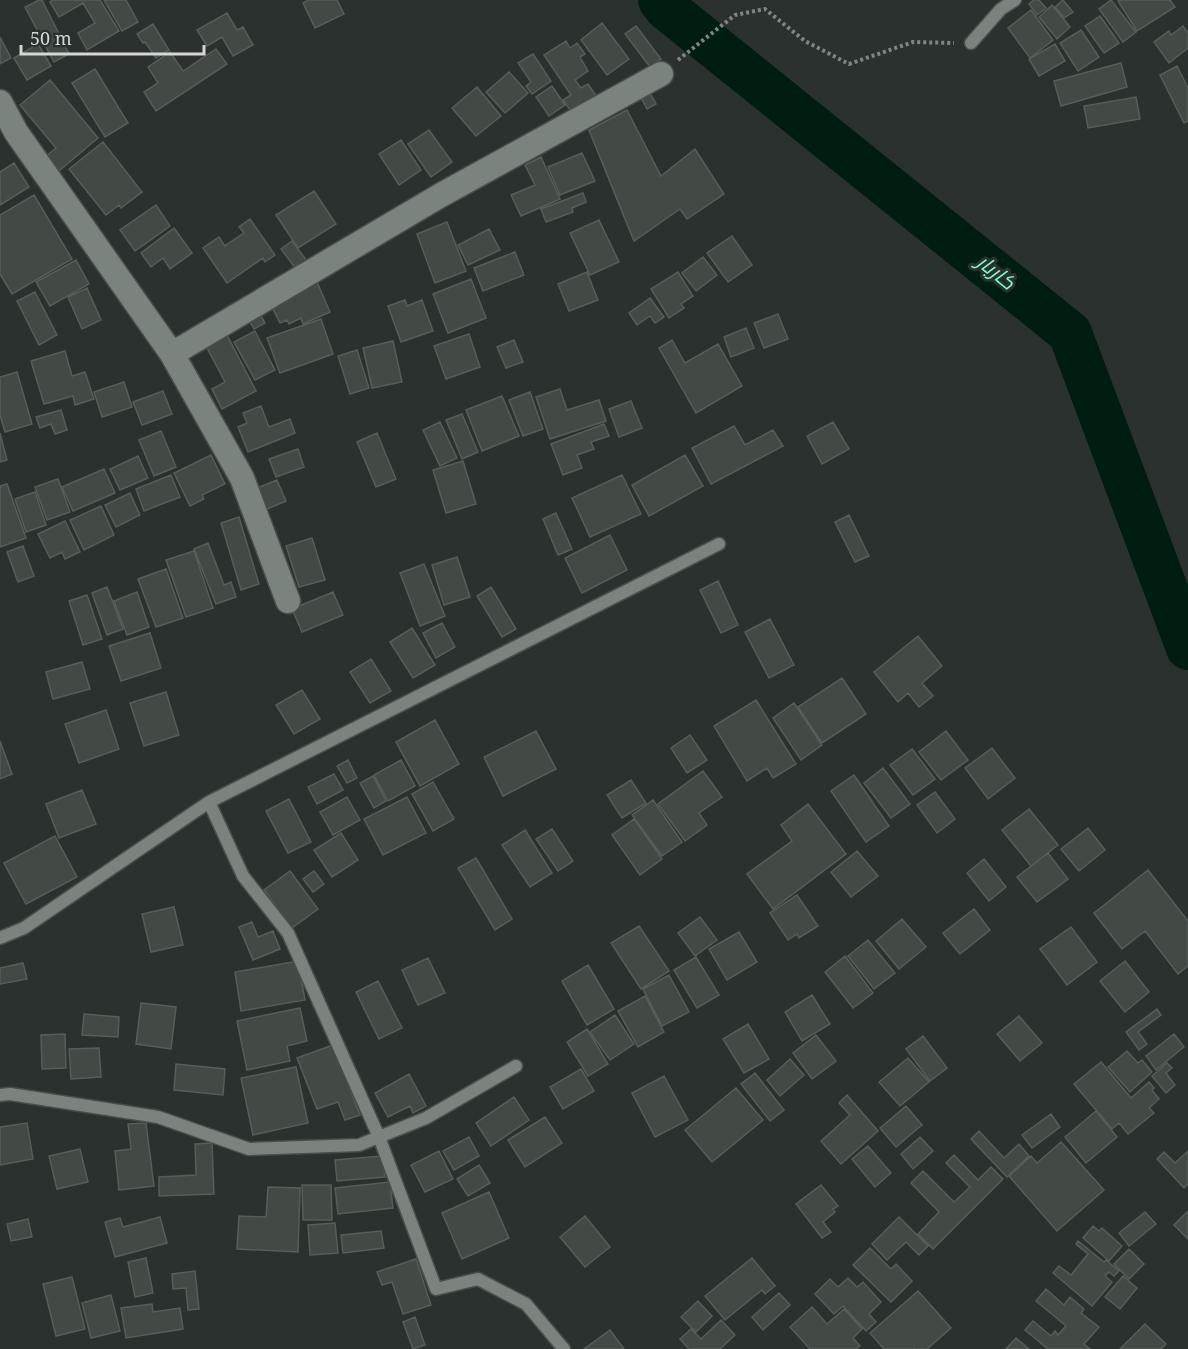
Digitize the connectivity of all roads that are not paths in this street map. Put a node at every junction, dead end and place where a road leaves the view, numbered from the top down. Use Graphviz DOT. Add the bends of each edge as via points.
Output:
graph roads {
  1 [pos="1015,0"];
  2 [pos="971,43"];
  3 [pos="661,74"];
  4 [pos="0,102"];
  5 [pos="172,354"];
  6 [pos="719,544"];
  7 [pos="288,601"];
  8 [pos="209,801"];
  9 [pos="0,939"];
  10 [pos="516,1066"];
  11 [pos="0,1095"];
  12 [pos="379,1137"];
  13 [pos="564,1349"];
  1 -- 2 [label="lane" via="1001,9"];
  3 -- 5 [label="street" via="441,195"];
  4 -- 5 [label="street" via="16,132"];
  5 -- 7 [label="street" via="242,478"];
  6 -- 8 [label="lane"];
  8 -- 9 [label="lane" via="24,928"];
  8 -- 12 [label="lane" via="243,876 288,933"];
  10 -- 12 [label="lane" via="426,1118"];
  11 -- 12 [label="lane" via="158,1117 249,1149 359,1145"];
  12 -- 13 [label="lane" via="436,1289 478,1279 526,1304"];
}
